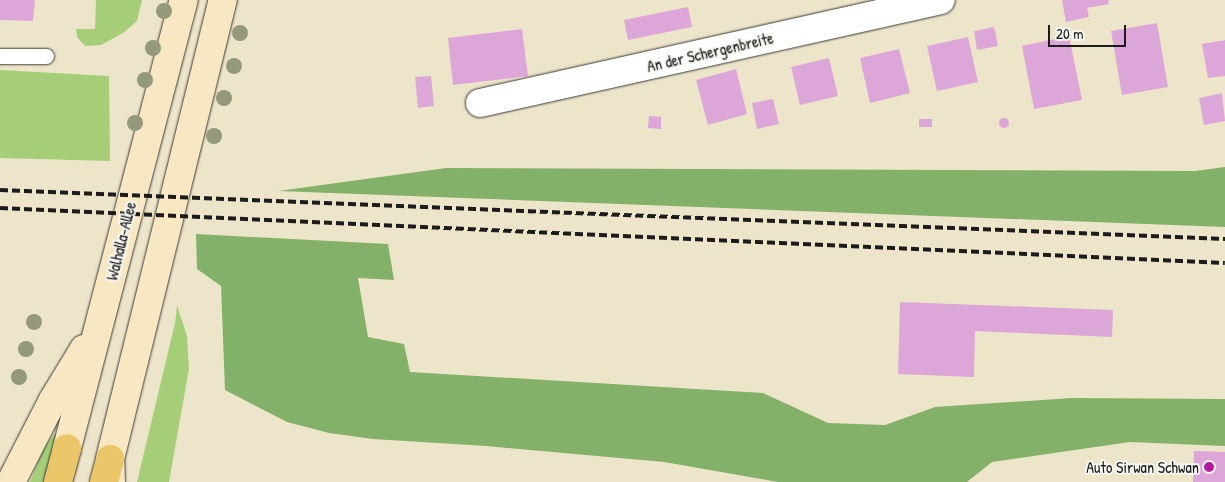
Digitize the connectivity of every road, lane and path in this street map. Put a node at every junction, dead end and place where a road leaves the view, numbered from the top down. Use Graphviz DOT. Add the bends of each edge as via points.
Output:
graph roads {
  1 [pos="184,0"];
  2 [pos="223,0"];
  3 [pos="941,0"];
  4 [pos="0,56"];
  5 [pos="46,56"];
  6 [pos="480,103"];
  7 [pos="103,312"];
  8 [pos="67,448"];
  9 [pos="108,474"];
  10 [pos="11,482"];
  11 [pos="58,482"];
  1 -- 7 [label="main road, Walhalla-Allee"];
  2 -- 9 [label="main road"];
  3 -- 6 [label="street, An der Schergenbreite"];
  4 -- 5 [label="lane"];
  7 -- 8 [label="main road, Walhalla-Allee"];
  7 -- 10 [label="main road"];
  8 -- 11 [label="highway, Walhalla-Allee"];
}
